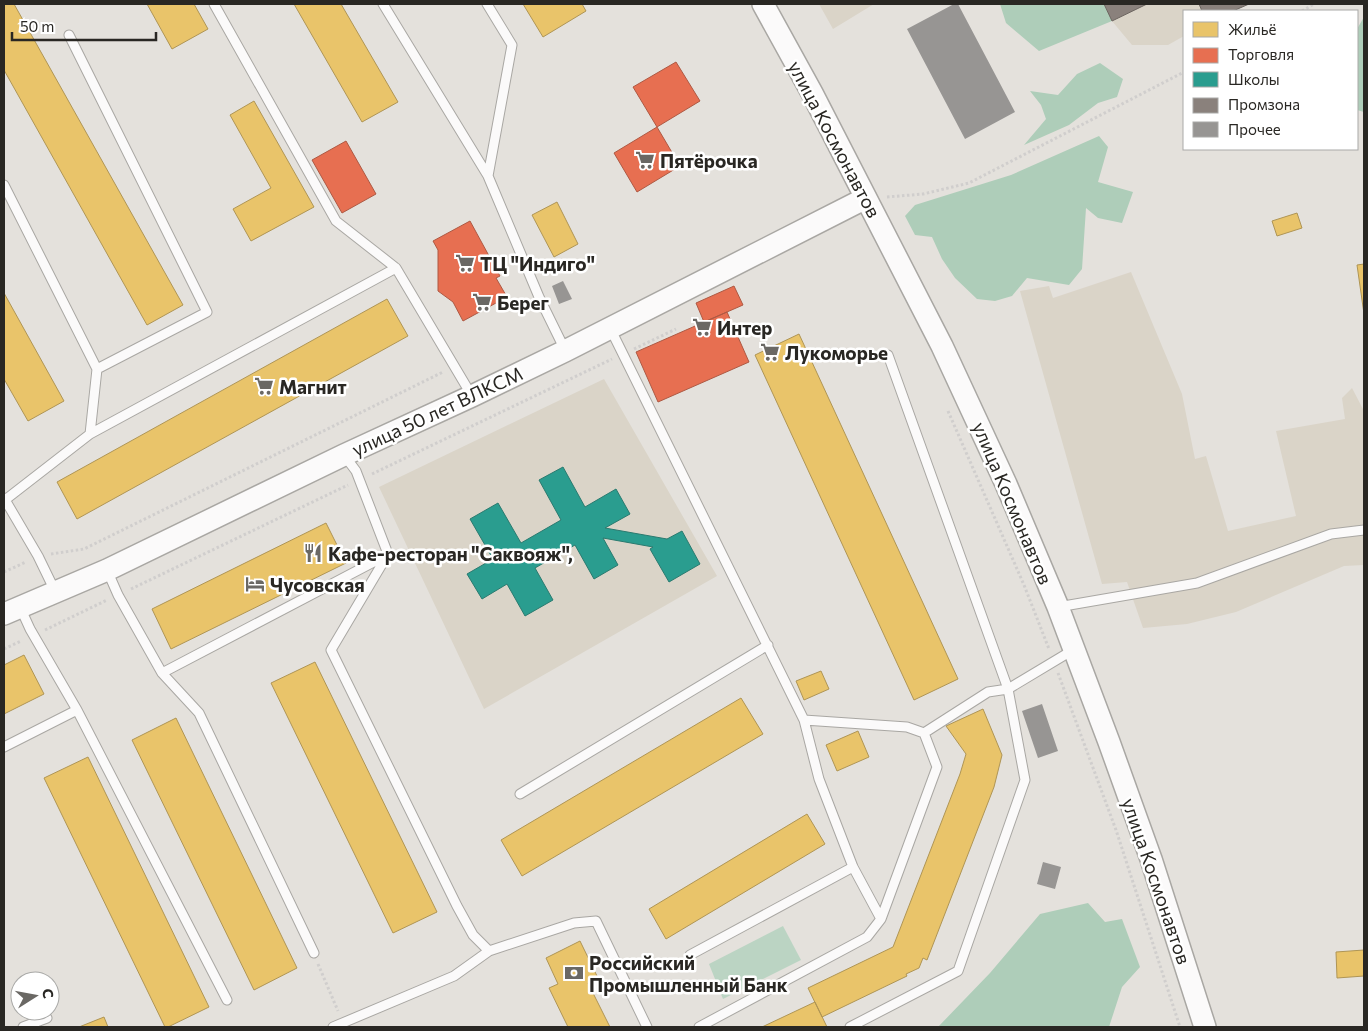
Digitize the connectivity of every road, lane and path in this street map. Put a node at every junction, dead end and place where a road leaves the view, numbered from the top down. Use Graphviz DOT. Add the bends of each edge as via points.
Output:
graph roads {
  1 [pos="214,4"];
  2 [pos="383,4"];
  3 [pos="487,4"];
  4 [pos="763,4"];
  5 [pos="69,34"];
  6 [pos="1183,73"];
  7 [pos="488,176"];
  8 [pos="4,185"];
  9 [pos="866,198"];
  10 [pos="396,268"];
  11 [pos="610,328"];
  12 [pos="676,329"];
  13 [pos="565,351"];
  14 [pos="624,354"];
  15 [pos="888,356"];
  16 [pos="455,366"];
  17 [pos="97,369"];
  18 [pos="472,396"];
  19 [pos="90,434"];
  20 [pos="344,455"];
  21 [pos="360,480"];
  22 [pos="4,499"];
  23 [pos="1364,530"];
  24 [pos="388,554"];
  25 [pos="38,556"];
  26 [pos="107,570"];
  27 [pos="4,572"];
  28 [pos="55,591"];
  29 [pos="118,595"];
  30 [pos="1058,607"];
  31 [pos="12,610"];
  32 [pos="34,635"];
  33 [pos="768,645"];
  34 [pos="4,649"];
  35 [pos="1073,649"];
  36 [pos="162,673"];
  37 [pos="1008,689"];
  38 [pos="77,710"];
  39 [pos="804,720"];
  40 [pos="924,733"];
  41 [pos="4,746"];
  42 [pos="520,794"];
  43 [pos="853,866"];
  44 [pos="881,919"];
  45 [pos="489,951"];
  46 [pos="314,953"];
  47 [pos="690,955"];
  48 [pos="227,1000"];
  49 [pos="39,1021"];
  50 [pos="345,1025"];
  51 [pos="23,1027"];
  52 [pos="333,1027"];
  53 [pos="647,1027"];
  54 [pos="698,1027"];
  55 [pos="850,1027"];
  56 [pos="1205,1027"];
  1 -- 10 [label="lane" via="336,220"];
  2 -- 7 [label="lane"];
  3 -- 7 [label="lane" via="512,45"];
  4 -- 9 [label="street, улица Космонавтов"];
  5 -- 17 [label="lane" via="207,312"];
  6 -- 9 [label="path" via="970,183 923,194"];
  7 -- 13 [label="lane"];
  8 -- 17 [label="lane"];
  9 -- 11 [label="street, улица 50 лет ВЛКСМ"];
  9 -- 30 [label="street, улица Космонавтов" via="950,363"];
  10 -- 16 [label="lane"];
  10 -- 19 [label="lane"];
  11 -- 13 [label="street, улица 50 лет ВЛКСМ"];
  11 -- 14 [label="lane"];
  12 -- 14 [label="path"];
  13 -- 18 [label="street, улица 50 лет ВЛКСМ"];
  14 -- 21 [label="path"];
  14 -- 33 [label="lane"];
  15 -- 37 [label="lane"];
  16 -- 18 [label="lane"];
  16 -- 25 [label="path" via="84,550"];
  17 -- 19 [label="lane"];
  18 -- 20 [label="street, улица 50 лет ВЛКСМ"];
  19 -- 22 [label="lane"];
  20 -- 21 [label="lane"];
  20 -- 26 [label="street, улица 50 лет ВЛКСМ"];
  21 -- 24 [label="lane"];
  21 -- 29 [label="path"];
  22 -- 25 [label="lane"];
  23 -- 30 [label="lane" via="1331,534 1197,583"];
  24 -- 36 [label="lane"];
  24 -- 45 [label="lane" via="330,650 457,906 473,935"];
  25 -- 27 [label="path"];
  25 -- 28 [label="lane"];
  26 -- 28 [label="street, улица 50 лет ВЛКСМ"];
  26 -- 29 [label="lane"];
  28 -- 31 [label="street, улица 50 лет ВЛКСМ"];
  29 -- 32 [label="path"];
  29 -- 36 [label="lane"];
  30 -- 35 [label="street, улица Космонавтов"];
  31 -- 32 [label="lane"];
  32 -- 34 [label="path"];
  32 -- 38 [label="lane"];
  33 -- 39 [label="lane"];
  33 -- 42 [label="lane"];
  35 -- 37 [label="lane"];
  35 -- 56 [label="street, улица Космонавтов" via="1151,859"];
  36 -- 46 [label="lane" via="199,714"];
  37 -- 40 [label="lane" via="988,692"];
  37 -- 55 [label="lane" via="1025,780 958,971"];
  38 -- 41 [label="lane"];
  38 -- 48 [label="lane"];
  39 -- 40 [label="lane" via="907,727"];
  39 -- 43 [label="lane" via="819,779"];
  40 -- 44 [label="lane" via="937,767"];
  43 -- 44 [label="lane"];
  43 -- 47 [label="lane"];
  44 -- 54 [label="lane" via="868,938"];
  45 -- 50 [label="lane" via="454,976"];
  45 -- 53 [label="lane" via="574,923 596,922"];
  46 -- 50 [label="path"];
  49 -- 51 [label="lane"];
  50 -- 52 [label="lane"];
}
